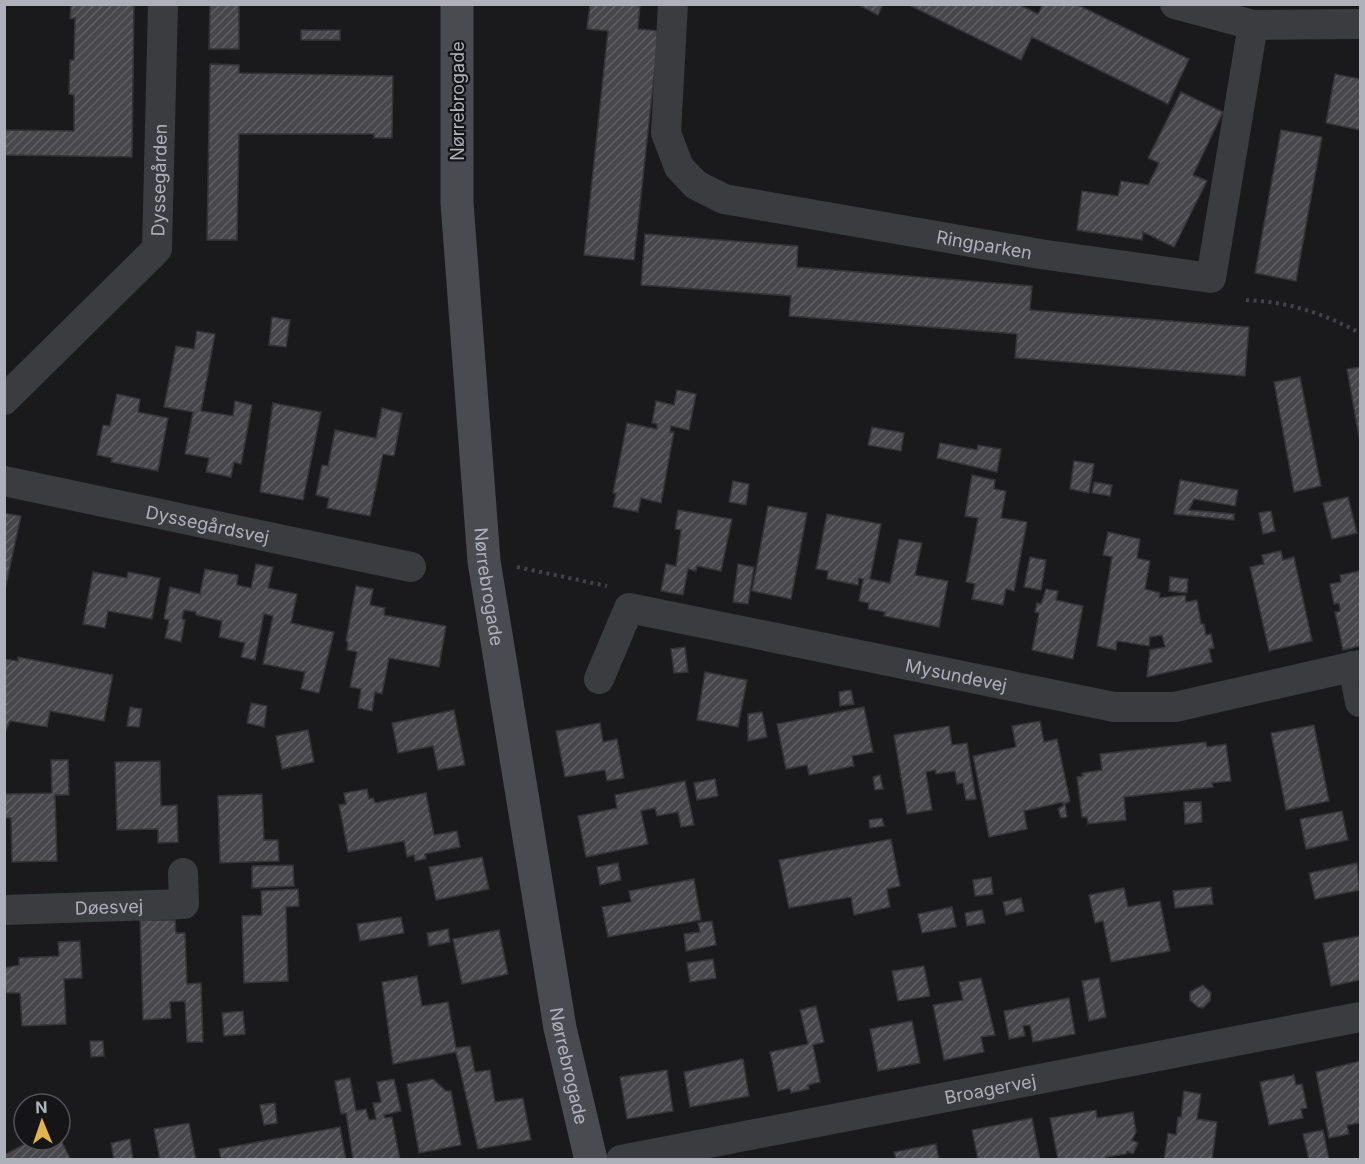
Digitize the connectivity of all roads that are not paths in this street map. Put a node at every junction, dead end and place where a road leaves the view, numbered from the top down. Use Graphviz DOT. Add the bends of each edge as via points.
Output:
graph roads {
  1 [pos="163,4"];
  2 [pos="457,4"];
  3 [pos="674,4"];
  4 [pos="1175,4"];
  5 [pos="1360,24"];
  6 [pos="1253,26"];
  7 [pos="4,400"];
  8 [pos="4,481"];
  9 [pos="411,567"];
  10 [pos="1357,666"];
  11 [pos="598,679"];
  12 [pos="1360,702"];
  13 [pos="183,873"];
  14 [pos="4,910"];
  15 [pos="1360,1017"];
  16 [pos="591,1160"];
  17 [pos="621,1160"];
  1 -- 7 [label="street, Dyssegården" via="157,249"];
  2 -- 16 [label="street, Nørrebrogade" via="457,202 484,561 560,1028"];
  3 -- 6 [label="street, Ringparken" via="666,133 679,167 696,185 724,199 1040,254 1211,278"];
  4 -- 6 [label="street"];
  5 -- 6 [label="street"];
  8 -- 9 [label="street, Dyssegårdsvej"];
  10 -- 11 [label="street, Mysundevej" via="1175,707 1114,707 629,608"];
  10 -- 12 [label="street"];
  13 -- 14 [label="street, Døesvej" via="184,903"];
  15 -- 17 [label="street, Broagervej"];
}
